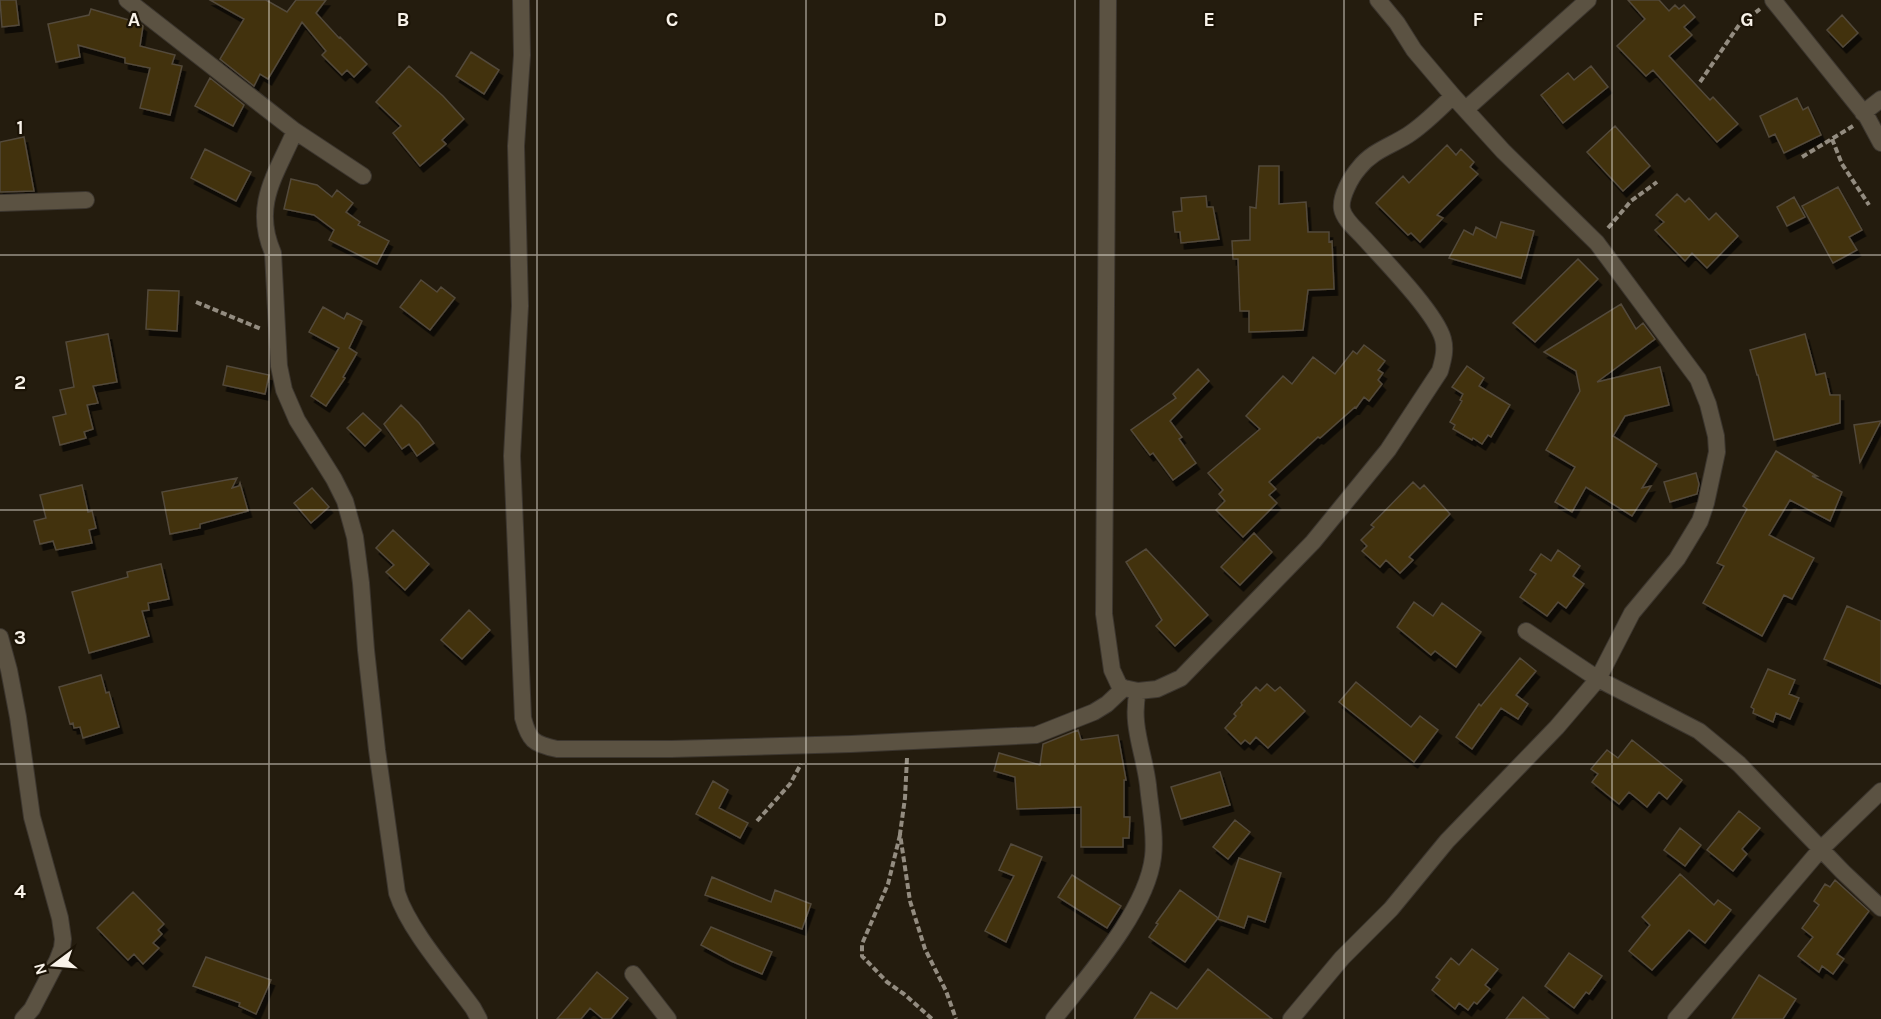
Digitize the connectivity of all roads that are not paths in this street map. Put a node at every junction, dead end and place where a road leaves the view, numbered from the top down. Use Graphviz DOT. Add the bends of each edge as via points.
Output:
graph roads {
  1 [pos="128,0"];
  2 [pos="521,0"];
  3 [pos="1108,0"];
  4 [pos="1378,0"];
  5 [pos="1588,0"];
  6 [pos="1768,3"];
  7 [pos="1453,96"];
  8 [pos="1881,99"];
  9 [pos="1466,109"];
  10 [pos="1865,115"];
  11 [pos="295,131"];
  12 [pos="1881,143"];
  13 [pos="363,176"];
  14 [pos="86,200"];
  15 [pos="0,203"];
  16 [pos="1526,631"];
  17 [pos="0,637"];
  18 [pos="1598,679"];
  19 [pos="1131,689"];
  20 [pos="1881,791"];
  21 [pos="1821,850"];
  22 [pos="1881,908"];
  23 [pos="633,974"];
  24 [pos="23,1019"];
  25 [pos="479,1019"];
  26 [pos="668,1019"];
  27 [pos="1054,1019"];
  28 [pos="1291,1019"];
  29 [pos="1676,1019"];
  1 -- 11 [label="street"];
  2 -- 19 [label="street" via="516,146 520,306 512,456 523,718 527,734 534,742 557,749 671,749 1043,733"];
  3 -- 19 [label="street" via="1104,614 1116,681"];
  4 -- 7 [label="street"];
  5 -- 9 [label="street"];
  6 -- 10 [label="street"];
  7 -- 9 [label="street"];
  7 -- 19 [label="street" via="1408,135 1367,158 1357,170 1342,207 1348,220 1438,326 1444,340 1440,370 1388,450 1313,542 1181,678 1157,689"];
  8 -- 10 [label="street"];
  9 -- 18 [label="street" via="1597,243 1698,379 1716,436 1710,490 1700,521 1677,559 1632,613"];
  10 -- 12 [label="street"];
  11 -- 13 [label="street"];
  11 -- 25 [label="street" via="263,214 273,253 279,366 297,420 345,501 355,537 377,750 397,893 413,926"];
  14 -- 15 [label="street"];
  16 -- 18 [label="street"];
  17 -- 24 [label="street" via="18,717 32,817 63,939 57,961"];
  18 -- 21 [label="street" via="1699,731 1739,764"];
  18 -- 28 [label="street" via="1557,728 1447,841"];
  19 -- 27 [label="street" via="1152,820 1152,869 1130,917"];
  20 -- 21 [label="street"];
  21 -- 22 [label="street"];
  21 -- 29 [label="street"];
  23 -- 26 [label="street"];
}
